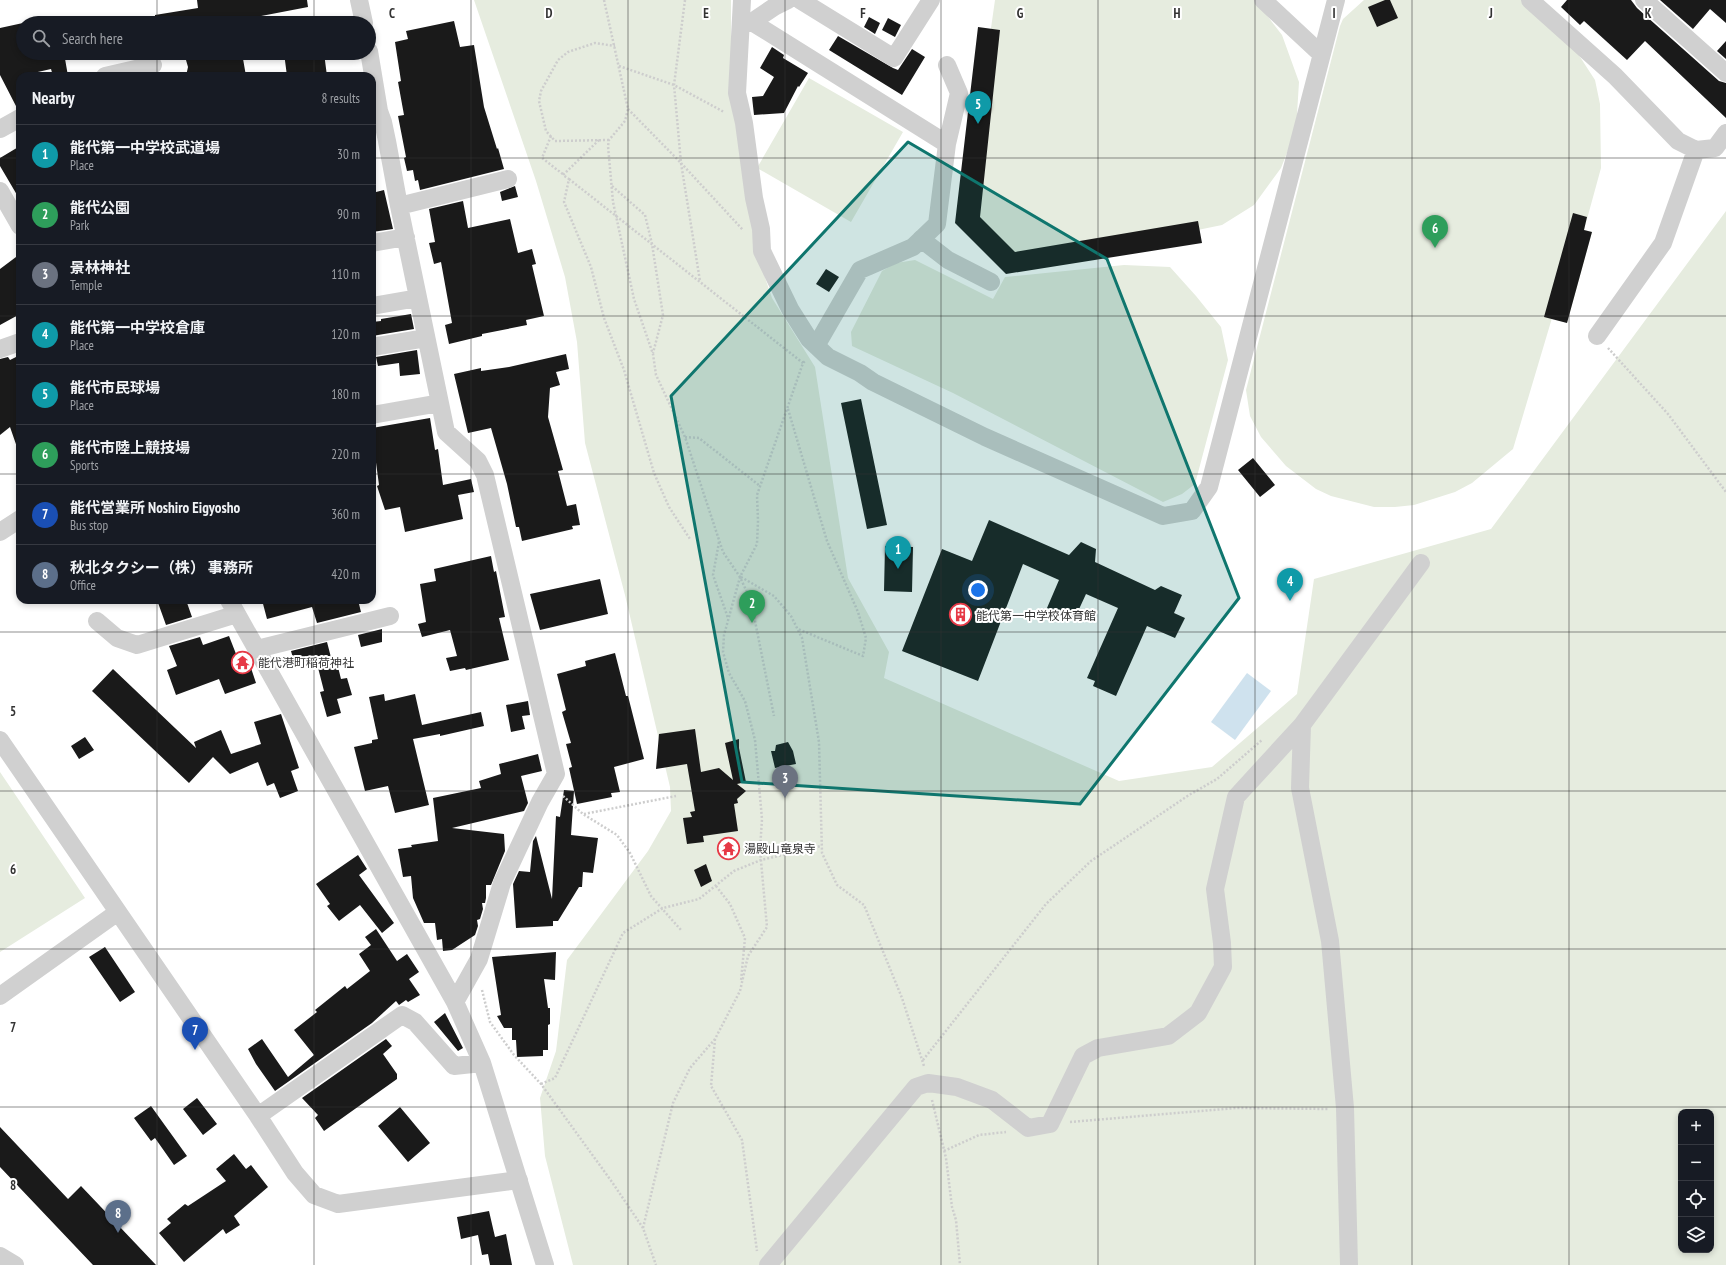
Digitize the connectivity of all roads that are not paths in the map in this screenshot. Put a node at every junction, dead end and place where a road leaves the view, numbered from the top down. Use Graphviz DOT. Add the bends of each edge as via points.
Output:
graph roads {
  1 [pos="359,0"];
  2 [pos="788,0"];
  3 [pos="800,0"];
  4 [pos="931,0"];
  5 [pos="1263,0"];
  6 [pos="1336,0"];
  7 [pos="1530,0"];
  8 [pos="1644,0"];
  9 [pos="747,1"];
  10 [pos="362,16"];
  11 [pos="752,22"];
  12 [pos="1321,54"];
  13 [pos="370,60"];
  14 [pos="153,65"];
  15 [pos="947,65"];
  16 [pos="122,72"];
  17 [pos="372,72"];
  18 [pos="1726,73"];
  19 [pos="376,93"];
  20 [pos="16,120"];
  21 [pos="0,129"];
  22 [pos="1726,133"];
  23 [pos="380,142"];
  24 [pos="947,144"];
  25 [pos="1696,150"];
  26 [pos="508,179"];
  27 [pos="0,191"];
  28 [pos="399,206"];
  29 [pos="16,214"];
  30 [pos="406,237"];
  31 [pos="921,239"];
  32 [pos="376,242"];
  33 [pos="991,282"];
  34 [pos="418,298"];
  35 [pos="376,305"];
  36 [pos="1597,336"];
  37 [pos="426,338"];
  38 [pos="16,343"];
  39 [pos="376,346"];
  40 [pos="816,346"];
  41 [pos="0,349"];
  42 [pos="440,403"];
  43 [pos="376,414"];
  44 [pos="16,522"];
  45 [pos="0,532"];
  46 [pos="1420,563"];
  47 [pos="233,607"];
  48 [pos="390,616"];
  49 [pos="97,621"];
  50 [pos="257,650"];
  51 [pos="1302,725"];
  52 [pos="0,740"];
  53 [pos="118,912"];
  54 [pos="0,996"];
  55 [pos="455,1002"];
  56 [pos="482,1063"];
  57 [pos="258,1116"];
  58 [pos="520,1180"];
  59 [pos="0,1256"];
  60 [pos="763,1261"];
  61 [pos="15,1265"];
  62 [pos="545,1265"];
  63 [pos="1349,1265"];
  1 -- 10 [label="street"];
  2 -- 11 [label="street"];
  3 -- 4 [label="street" via="894,58"];
  5 -- 12 [label="street"];
  6 -- 12 [label="street"];
  7 -- 25 [label="street" via="1615,76 1678,141"];
  8 -- 18 [label="street"];
  9 -- 11 [label="street"];
  9 -- 40 [label="street" via="737,93 761,229 762,251 790,310"];
  11 -- 24 [label="street"];
  12 -- 40 [label="street" via="1209,487 1192,511 1163,516 985,437 873,382 828,357"];
  13 -- 17 [label="street"];
  14 -- 16 [label="street"];
  15 -- 24 [label="street" via="959,93"];
  19 -- 23 [label="street" via="383,122"];
  20 -- 21 [label="street"];
  22 -- 25 [label="street" via="1715,148"];
  23 -- 28 [label="street"];
  24 -- 31 [label="street" via="937,224"];
  25 -- 36 [label="street" via="1663,243"];
  26 -- 28 [label="street"];
  27 -- 29 [label="street"];
  28 -- 30 [label="street"];
  30 -- 32 [label="street"];
  30 -- 34 [label="street"];
  31 -- 33 [label="street" via="948,260"];
  31 -- 40 [label="street" via="913,247 860,270"];
  34 -- 35 [label="street"];
  34 -- 37 [label="street"];
  37 -- 39 [label="street"];
  37 -- 42 [label="street"];
  38 -- 41 [label="street"];
  42 -- 43 [label="street"];
  42 -- 55 [label="street" via="446,432 478,461 485,475 556,774 502,883 479,959"];
  44 -- 45 [label="street"];
  46 -- 51 [label="street"];
  47 -- 49 [label="street" via="137,645 117,638"];
  47 -- 50 [label="street"];
  48 -- 50 [label="street"];
  50 -- 55 [label="street"];
  51 -- 60 [label="street" via="1236,797 1215,889 1223,967 1198,1013 1168,1036 1098,1048 1083,1056 1050,1124 1028,1128 992,1100 957,1087 928,1084 916,1087"];
  51 -- 63 [label="street" via="1300,788 1330,941 1345,1108"];
  52 -- 53 [label="street"];
  53 -- 54 [label="street"];
  53 -- 57 [label="street"];
  55 -- 56 [label="street"];
  56 -- 57 [label="street" via="454,1066 415,1022 402,1015"];
  56 -- 58 [label="street"];
  57 -- 58 [label="street" via="295,1173 314,1195 338,1204"];
  58 -- 62 [label="street"];
  59 -- 61 [label="street"];
}
